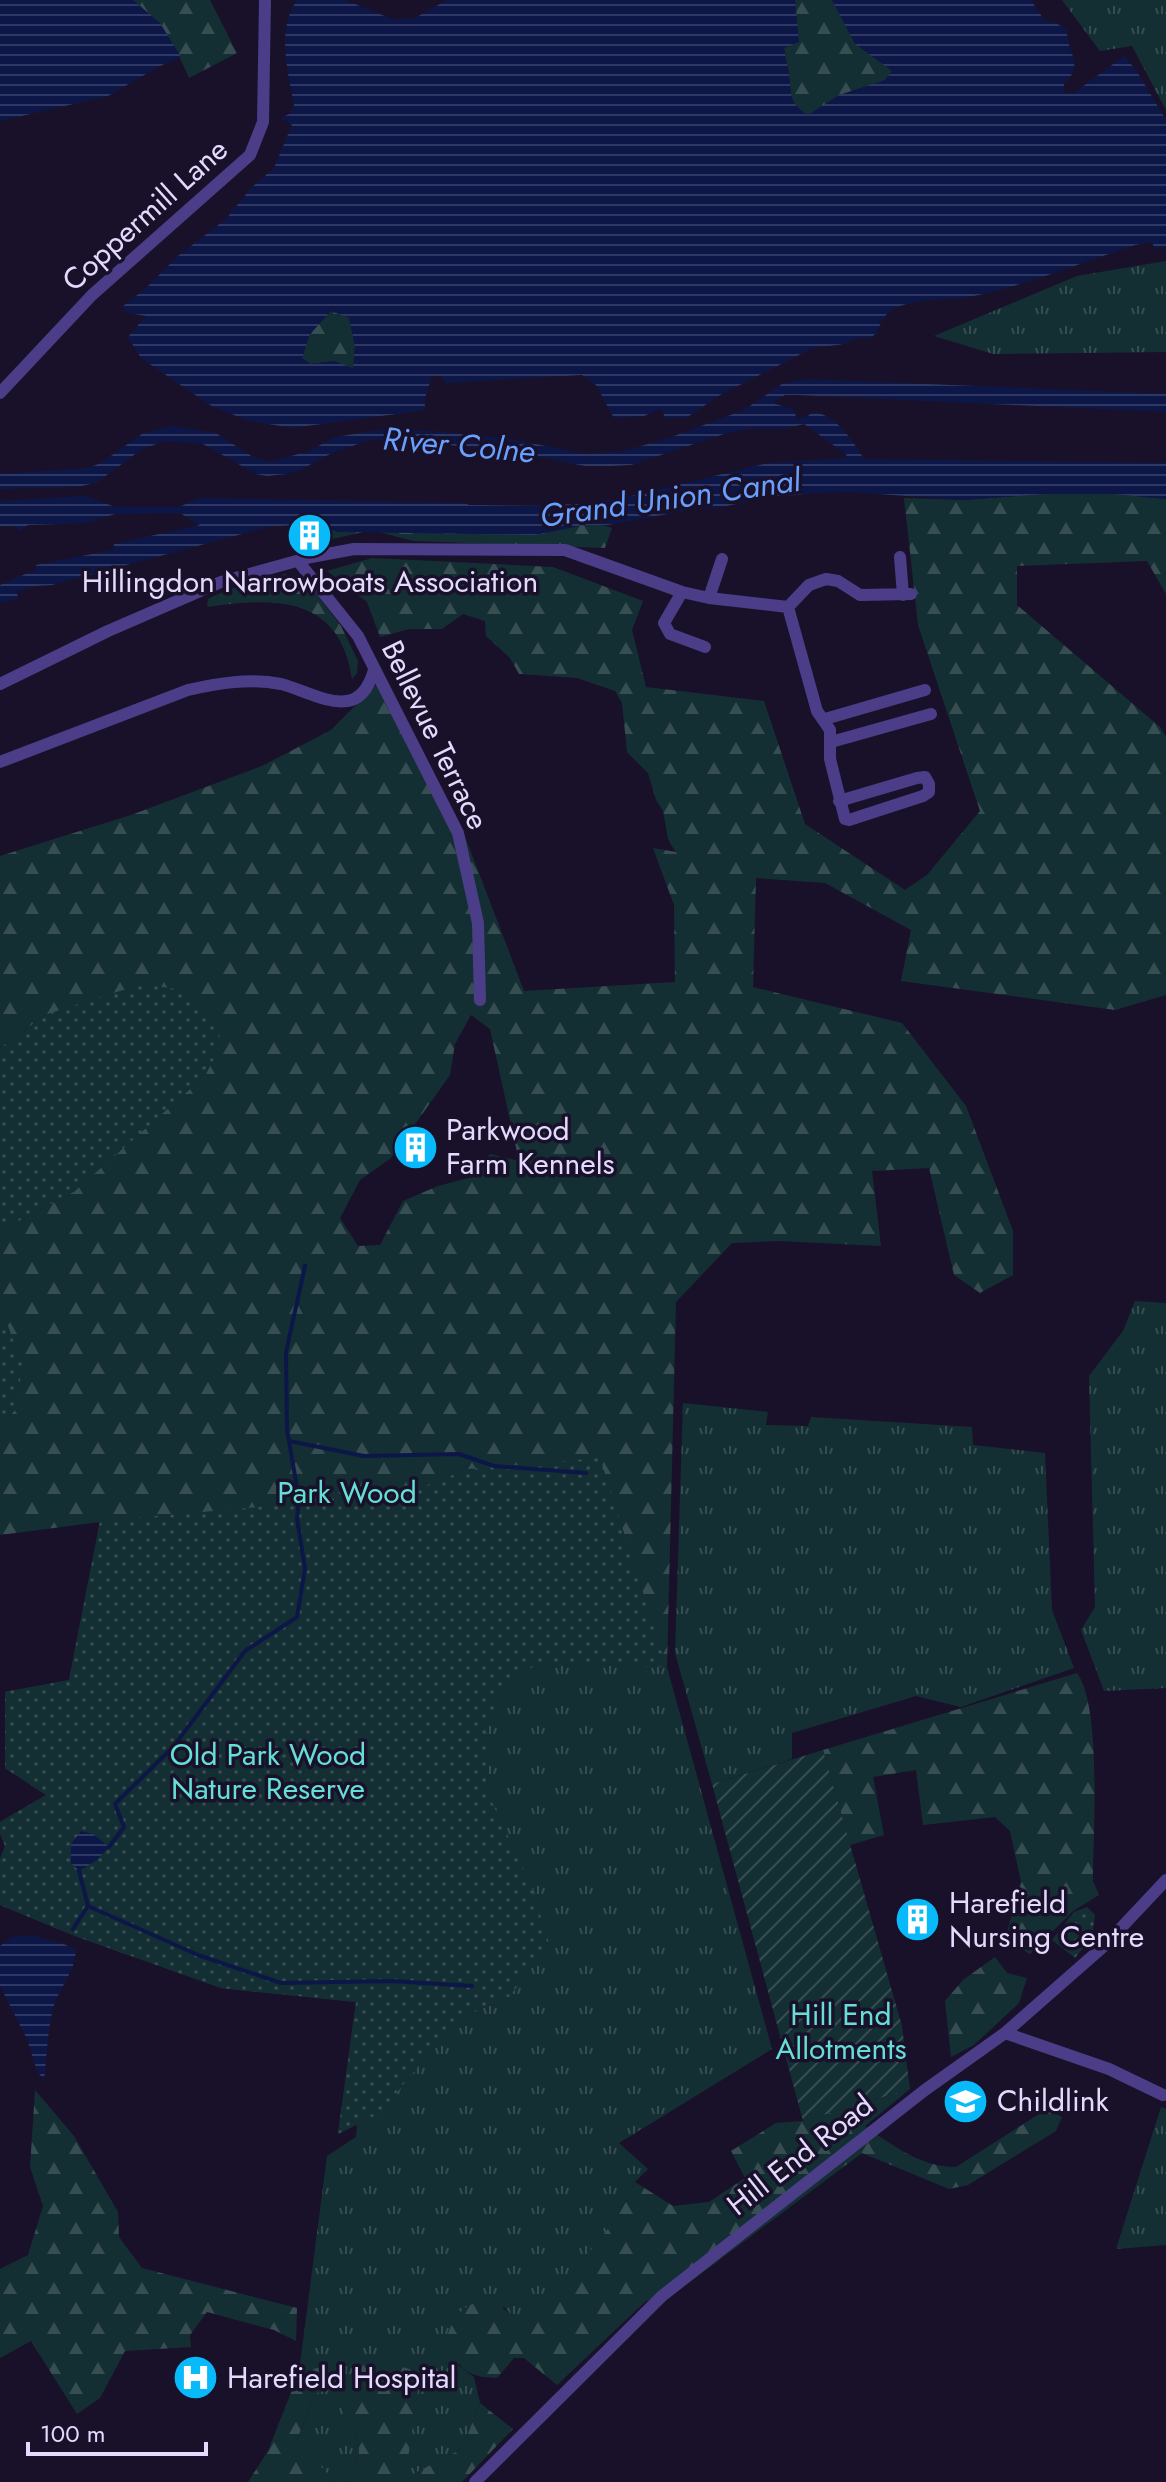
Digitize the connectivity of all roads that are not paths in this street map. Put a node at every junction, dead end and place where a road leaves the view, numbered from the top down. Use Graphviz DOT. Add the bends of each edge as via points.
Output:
graph roads {
  1 [pos="265,0"];
  2 [pos="0,393"];
  3 [pos="900,557"];
  4 [pos="722,559"];
  5 [pos="298,561"];
  6 [pos="682,592"];
  7 [pos="709,598"];
  8 [pos="788,607"];
  9 [pos="705,647"];
  10 [pos="374,670"];
  11 [pos="0,684"];
  12 [pos="925,690"];
  13 [pos="931,714"];
  14 [pos="825,719"];
  15 [pos="831,742"];
  16 [pos="0,762"];
  17 [pos="840,807"];
  18 [pos="480,1000"];
  19 [pos="1166,1880"];
  20 [pos="1005,2033"];
  21 [pos="1163,2095"];
  22 [pos="475,2482"];
  1 -- 2 [label="street, Coppermill Lane" via="263,122 250,155 92,295"];
  3 -- 8 [label="street" via="907,594 860,595 826,579 809,585"];
  4 -- 7 [label="street"];
  5 -- 6 [label="street" via="354,549 565,550"];
  5 -- 10 [label="street, Bellevue Terrace" via="358,636"];
  5 -- 11 [label="street" via="221,582"];
  6 -- 7 [label="street"];
  6 -- 9 [label="street" via="664,623 670,634"];
  7 -- 8 [label="street"];
  8 -- 14 [label="street" via="817,711"];
  10 -- 16 [label="street" via="369,687 346,702 256,681 188,690"];
  10 -- 18 [label="street, Bellevue Terrace" via="458,833 478,923"];
  12 -- 14 [label="street"];
  13 -- 15 [label="street"];
  14 -- 15 [label="street"];
  15 -- 17 [label="street"];
  17 -- 17 [label="street" via="849,820 923,796 929,784 925,777 917,778"];
  19 -- 20 [label="street, Hill End Road" via="1104,1946"];
  20 -- 21 [label="street" via="1109,2069"];
  20 -- 22 [label="street, Hill End Road" via="662,2296"];
}
